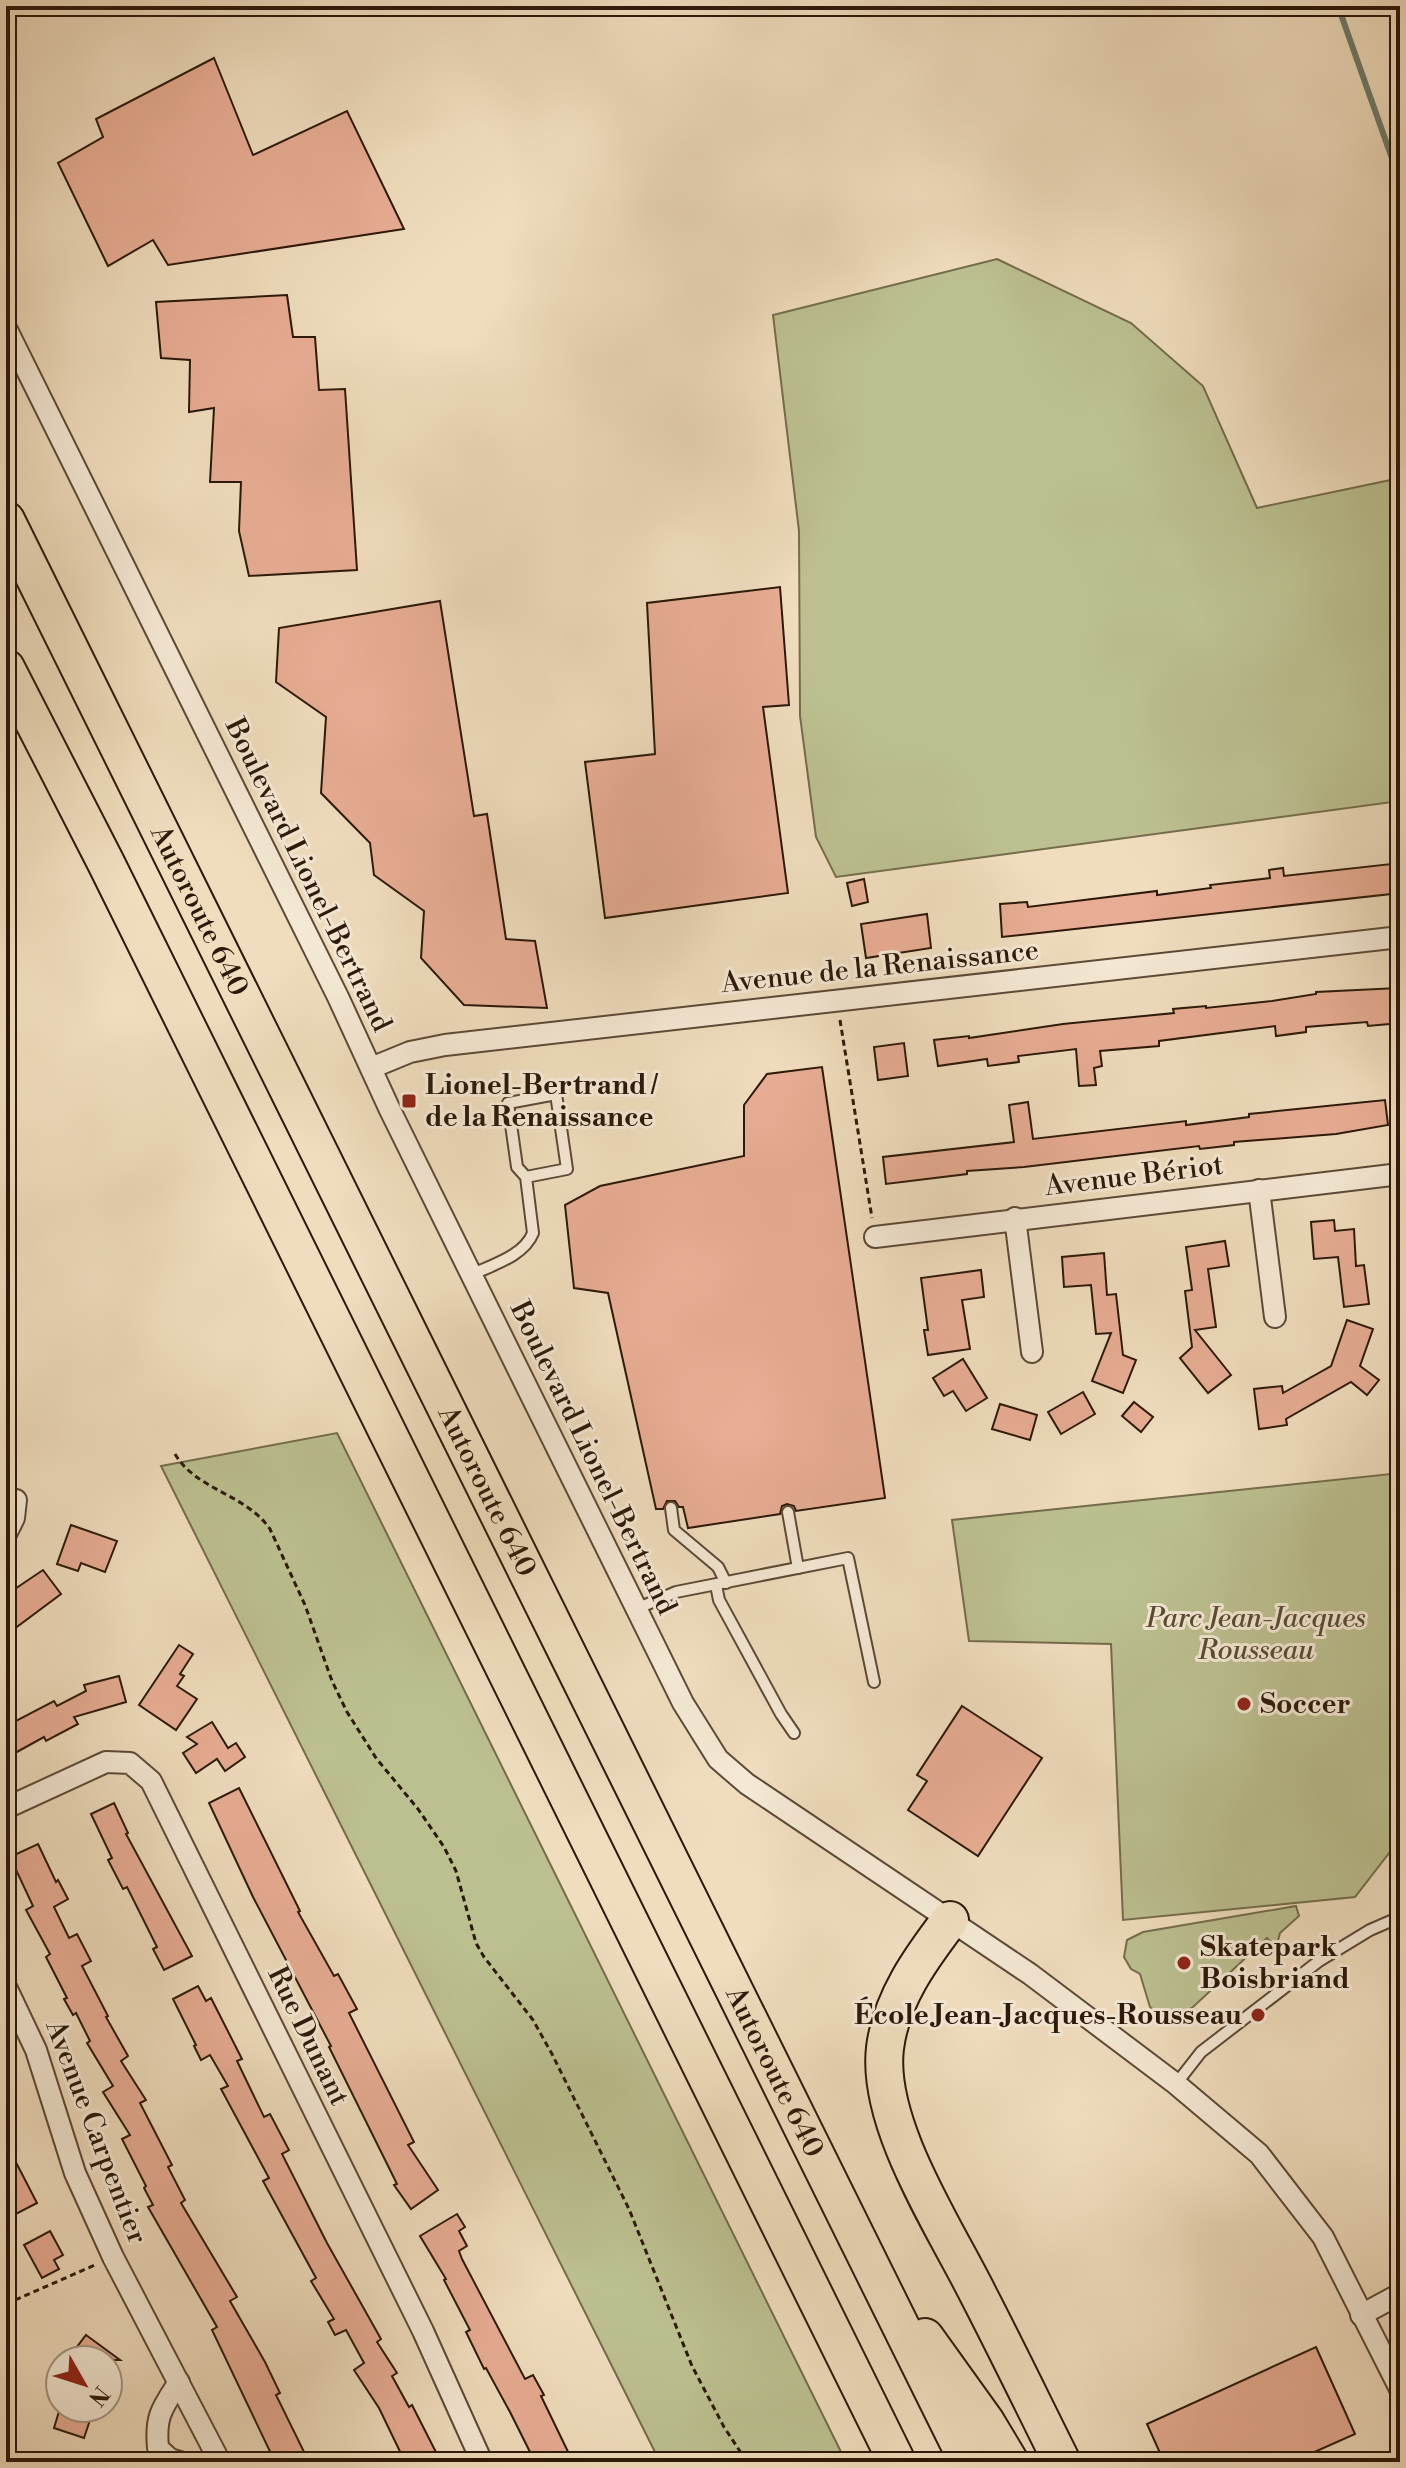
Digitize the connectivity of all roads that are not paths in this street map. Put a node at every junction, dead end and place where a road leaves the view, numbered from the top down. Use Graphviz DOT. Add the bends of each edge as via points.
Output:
graph roads {
  1 [pos="6,328"];
  2 [pos="6,520"];
  3 [pos="6,668"];
  4 [pos="1400,937"];
  5 [pos="371,1068"];
  6 [pos="1400,1174"];
  7 [pos="526,1177"];
  8 [pos="1259,1190"];
  9 [pos="1015,1218"];
  10 [pos="875,1237"];
  11 [pos="471,1275"];
  12 [pos="1275,1317"];
  13 [pos="1032,1352"];
  14 [pos="16,1500"];
  15 [pos="671,1508"];
  16 [pos="788,1512"];
  17 [pos="6,1534"];
  18 [pos="798,1568"];
  19 [pos="721,1584"];
  20 [pos="636,1609"];
  21 [pos="874,1682"];
  22 [pos="794,1733"];
  23 [pos="6,1808"];
  24 [pos="1400,1917"];
  25 [pos="950,1920"];
  26 [pos="6,1987"];
  27 [pos="1176,2084"];
  28 [pos="857,2241"];
  29 [pos="1400,2294"];
  30 [pos="1361,2315"];
  31 [pos="179,2382"];
  32 [pos="1400,2389"];
  33 [pos="180,2462"];
  34 [pos="220,2462"];
  35 [pos="482,2462"];
  36 [pos="897,2462"];
  37 [pos="968,2462"];
  38 [pos="1010,2462"];
  39 [pos="1062,2462"];
  1 -- 5 [label="street, Boulevard Lionel-Bertrand"];
  2 -- 28 [label="highway, Autoroute 640"];
  3 -- 36 [label="highway"];
  4 -- 5 [label="street, Avenue de la Renaissance" via="445,1045"];
  5 -- 11 [label="street, Boulevard Lionel-Bertrand"];
  6 -- 8 [label="street, Avenue Bériot"];
  7 -- 7 [label="lane" via="567,1169 556,1094 508,1103 517,1167"];
  7 -- 11 [label="lane" via="530,1241"];
  8 -- 9 [label="street, Avenue Bériot"];
  8 -- 12 [label="street"];
  9 -- 10 [label="street, Avenue Bériot"];
  9 -- 13 [label="street"];
  11 -- 20 [label="street, Boulevard Lionel-Bertrand"];
  14 -- 17 [label="street"];
  15 -- 19 [label="lane" via="674,1530 718,1567"];
  16 -- 18 [label="lane"];
  18 -- 19 [label="lane"];
  18 -- 21 [label="lane" via="848,1558"];
  19 -- 20 [label="lane" via="676,1592"];
  19 -- 22 [label="lane" via="719,1600"];
  20 -- 25 [label="street, Boulevard Lionel-Bertrand" via="718,1759"];
  23 -- 35 [label="street, Rue Dunant" via="106,1762 130,1763 151,1781 423,2331"];
  24 -- 27 [label="lane" via="1319,1961 1201,2052"];
  25 -- 27 [label="street, Boulevard Lionel-Bertrand"];
  25 -- 39 [label="highway" via="915,1968 896,2007 885,2046 886,2093 920,2179"];
  26 -- 31 [label="street, Avenue Carpentier" via="36,2050 75,2173"];
  27 -- 30 [label="street, Boulevard Lionel-Bertrand" via="1259,2154 1323,2237"];
  28 -- 37 [label="highway, Autoroute 640"];
  28 -- 38 [label="highway"];
  29 -- 30 [label="street"];
  30 -- 32 [label="street, Boulevard Lionel-Bertrand"];
  31 -- 33 [label="street" via="156,2426 158,2448"];
  31 -- 34 [label="street, Avenue Carpentier"];
}
